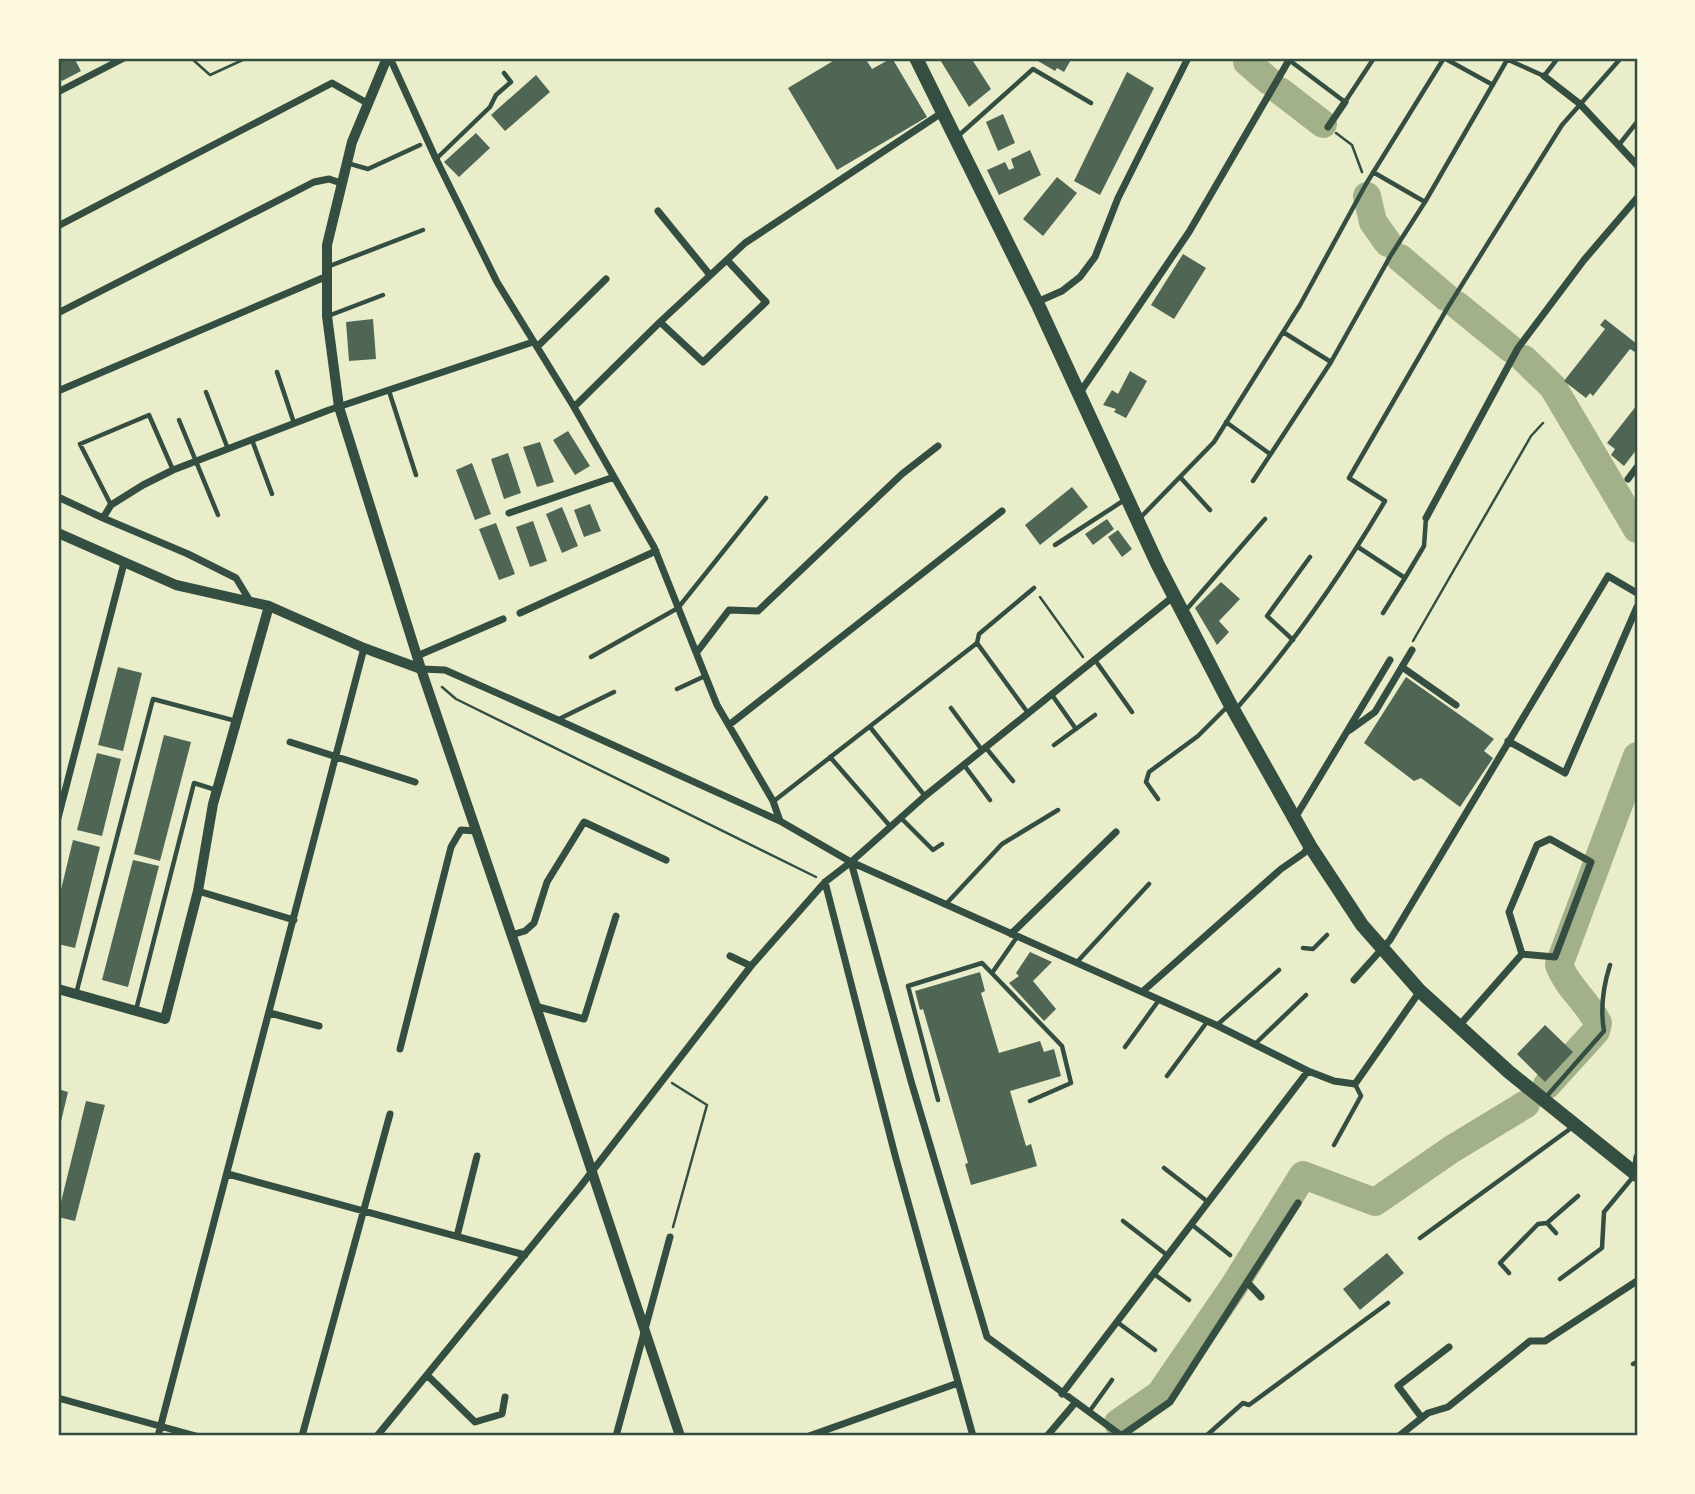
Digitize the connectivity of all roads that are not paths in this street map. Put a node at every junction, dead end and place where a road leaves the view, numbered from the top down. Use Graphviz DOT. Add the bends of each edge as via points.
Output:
graph roads {
  1 [pos="124,58"];
  2 [pos="389,58"];
  3 [pos="916,58"];
  4 [pos="1188,58"];
  5 [pos="1374,58"];
  6 [pos="1444,58"];
  7 [pos="1558,58"];
  8 [pos="1621,58"];
  9 [pos="1288,59"];
  10 [pos="1506,59"];
  11 [pos="504,74"];
  12 [pos="1544,76"];
  13 [pos="1493,85"];
  14 [pos="58,92"];
  15 [pos="1345,102"];
  16 [pos="367,103"];
  17 [pos="1091,103"];
  18 [pos="1580,104"];
  19 [pos="943,112"];
  20 [pos="1637,122"];
  21 [pos="1328,127"];
  22 [pos="956,137"];
  23 [pos="420,145"];
  24 [pos="1618,147"];
  25 [pos="436,159"];
  26 [pos="347,162"];
  27 [pos="1637,166"];
  28 [pos="1373,172"];
  29 [pos="341,183"];
  30 [pos="1637,198"];
  31 [pos="1425,202"];
  32 [pos="658,211"];
  33 [pos="58,226"];
  34 [pos="423,230"];
  35 [pos="727,260"];
  36 [pos="326,272"];
  37 [pos="710,275"];
  38 [pos="606,279"];
  39 [pos="383,295"];
  40 [pos="1036,302"];
  41 [pos="58,313"];
  42 [pos="327,316"];
  43 [pos="660,322"];
  44 [pos="1283,332"];
  45 [pos="535,344"];
  46 [pos="1331,362"];
  47 [pos="277,372"];
  48 [pos="58,391"];
  49 [pos="389,391"];
  50 [pos="206,392"];
  51 [pos="1079,395"];
  52 [pos="339,407"];
  53 [pos="575,407"];
  54 [pos="179,420"];
  55 [pos="1226,422"];
  56 [pos="294,424"];
  57 [pos="252,440"];
  58 [pos="938,446"];
  59 [pos="229,449"];
  60 [pos="1270,454"];
  61 [pos="196,462"];
  62 [pos="1637,467"];
  63 [pos="173,470"];
  64 [pos="416,475"];
  65 [pos="614,477"];
  66 [pos="1180,477"];
  67 [pos="1628,479"];
  68 [pos="1253,481"];
  69 [pos="272,494"];
  70 [pos="58,497"];
  71 [pos="766,498"];
  72 [pos="1127,498"];
  73 [pos="111,505"];
  74 [pos="1210,510"];
  75 [pos="1002,511"];
  76 [pos="509,513"];
  77 [pos="218,515"];
  78 [pos="103,518"];
  79 [pos="1426,518"];
  80 [pos="1265,519"];
  81 [pos="1137,521"];
  82 [pos="58,533"];
  83 [pos="1055,545"];
  84 [pos="1358,547"];
  85 [pos="656,551"];
  86 [pos="1310,557"];
  87 [pos="124,563"];
  88 [pos="1405,578"];
  89 [pos="1034,588"];
  90 [pos="1637,593"];
  91 [pos="1174,596"];
  92 [pos="250,601"];
  93 [pos="269,607"];
  94 [pos="1637,607"];
  95 [pos="678,608"];
  96 [pos="520,613"];
  97 [pos="1383,613"];
  98 [pos="1183,614"];
  99 [pos="503,619"];
  100 [pos="1293,640"];
  101 [pos="977,643"];
  102 [pos="364,648"];
  103 [pos="1412,650"];
  104 [pos="697,652"];
  105 [pos="417,656"];
  106 [pos="591,657"];
  107 [pos="1390,660"];
  108 [pos="1091,662"];
  109 [pos="1402,667"];
  110 [pos="421,669"];
  111 [pos="706,676"];
  112 [pos="677,689"];
  113 [pos="614,692"];
  114 [pos="1051,695"];
  115 [pos="1457,705"];
  116 [pos="951,708"];
  117 [pos="1232,708"];
  118 [pos="1132,712"];
  119 [pos="1028,713"];
  120 [pos="1095,715"];
  121 [pos="558,720"];
  122 [pos="236,721"];
  123 [pos="729,725"];
  124 [pos="870,727"];
  125 [pos="1076,729"];
  126 [pos="1347,733"];
  127 [pos="1508,741"];
  128 [pos="290,743"];
  129 [pos="1054,745"];
  130 [pos="985,749"];
  131 [pos="335,756"];
  132 [pos="830,757"];
  133 [pos="964,765"];
  134 [pos="1013,781"];
  135 [pos="415,782"];
  136 [pos="217,790"];
  137 [pos="925,796"];
  138 [pos="1158,799"];
  139 [pos="990,800"];
  140 [pos="773,801"];
  141 [pos="1058,810"];
  142 [pos="900,817"];
  143 [pos="58,818"];
  144 [pos="1295,818"];
  145 [pos="780,821"];
  146 [pos="890,826"];
  147 [pos="476,831"];
  148 [pos="1116,832"];
  149 [pos="942,844"];
  150 [pos="1310,846"];
  151 [pos="666,860"];
  152 [pos="851,863"];
  153 [pos="825,882"];
  154 [pos="1149,884"];
  155 [pos="198,891"];
  156 [pos="946,904"];
  157 [pos="616,916"];
  158 [pos="294,920"];
  159 [pos="512,935"];
  160 [pos="1014,935"];
  161 [pos="1327,935"];
  162 [pos="1303,948"];
  163 [pos="1383,950"];
  164 [pos="1522,954"];
  165 [pos="730,956"];
  166 [pos="1077,962"];
  167 [pos="1610,965"];
  168 [pos="751,967"];
  169 [pos="1279,970"];
  170 [pos="992,974"];
  171 [pos="1354,980"];
  172 [pos="58,989"];
  173 [pos="1420,991"];
  174 [pos="1142,992"];
  175 [pos="76,994"];
  176 [pos="1306,995"];
  177 [pos="1160,1000"];
  178 [pos="536,1006"];
  179 [pos="136,1011"];
  180 [pos="270,1013"];
  181 [pos="1207,1022"];
  182 [pos="319,1026"];
  183 [pos="1216,1026"];
  184 [pos="1457,1027"];
  185 [pos="1254,1044"];
  186 [pos="1125,1047"];
  187 [pos="400,1049"];
  188 [pos="1308,1071"];
  189 [pos="1167,1076"];
  190 [pos="1356,1084"];
  191 [pos="938,1100"];
  192 [pos="1030,1101"];
  193 [pos="1544,1101"];
  194 [pos="390,1114"];
  195 [pos="1574,1125"];
  196 [pos="1334,1145"];
  197 [pos="477,1156"];
  198 [pos="1637,1157"];
  199 [pos="1164,1168"];
  200 [pos="592,1171"];
  201 [pos="228,1174"];
  202 [pos="1636,1174"];
  203 [pos="1578,1196"];
  204 [pos="1208,1202"];
  205 [pos="1298,1203"];
  206 [pos="364,1211"];
  207 [pos="1124,1221"];
  208 [pos="1547,1223"];
  209 [pos="1191,1224"];
  210 [pos="1556,1233"];
  211 [pos="457,1236"];
  212 [pos="670,1237"];
  213 [pos="1420,1238"];
  214 [pos="525,1255"];
  215 [pos="1230,1255"];
  216 [pos="1168,1256"];
  217 [pos="1508,1273"];
  218 [pos="1154,1274"];
  219 [pos="1560,1279"];
  220 [pos="1637,1281"];
  221 [pos="1247,1282"];
  222 [pos="1261,1297"];
  223 [pos="1189,1300"];
  224 [pos="1388,1303"];
  225 [pos="1117,1322"];
  226 [pos="644,1328"];
  227 [pos="1449,1347"];
  228 [pos="1155,1350"];
  229 [pos="427,1375"];
  230 [pos="1112,1380"];
  231 [pos="958,1383"];
  232 [pos="1062,1394"];
  233 [pos="505,1397"];
  234 [pos="58,1398"];
  235 [pos="1075,1403"];
  236 [pos="1089,1412"];
  237 [pos="1422,1418"];
  238 [pos="161,1427"];
  239 [pos="1120,1435"];
  240 [pos="158,1436"];
  241 [pos="196,1436"];
  242 [pos="302,1436"];
  243 [pos="377,1436"];
  244 [pos="616,1436"];
  245 [pos="680,1436"];
  246 [pos="809,1436"];
  247 [pos="973,1436"];
  248 [pos="1047,1436"];
  249 [pos="1206,1436"];
  250 [pos="1399,1436"];
  1 -- 14 [label="street"];
  2 -- 16 [label="street"];
  2 -- 25 [label="street"];
  3 -- 19 [label="main road"];
  4 -- 40 [label="street" via="1094,257 1080,277 1062,291"];
  5 -- 15 [label="lane"];
  6 -- 13 [label="lane"];
  6 -- 28 [label="lane"];
  7 -- 12 [label="lane"];
  8 -- 18 [label="lane"];
  9 -- 15 [label="lane"];
  9 -- 51 [label="street" via="1189,232"];
  10 -- 12 [label="lane"];
  10 -- 13 [label="lane"];
  11 -- 25 [label="lane" via="510,82 490,107"];
  12 -- 18 [label="street"];
  13 -- 31 [label="lane"];
  15 -- 21 [label="street"];
  16 -- 26 [label="street"];
  16 -- 33 [label="street" via="332,83"];
  17 -- 22 [label="lane" via="1033,69"];
  18 -- 24 [label="street"];
  18 -- 84 [label="lane" via="1562,125 1448,307 1349,478 1385,501"];
  19 -- 22 [label="main road"];
  19 -- 35 [label="street" via="745,243"];
  20 -- 24 [label="lane"];
  22 -- 40 [label="main road"];
  23 -- 26 [label="lane" via="368,169"];
  24 -- 27 [label="street"];
  25 -- 45 [label="street" via="497,282"];
  26 -- 29 [label="street"];
  28 -- 31 [label="lane"];
  28 -- 44 [label="lane"];
  29 -- 36 [label="street" via="327,245"];
  29 -- 41 [label="street" via="329,179 314,182"];
  30 -- 79 [label="street" via="1517,348"];
  31 -- 46 [label="lane"];
  32 -- 37 [label="street"];
  34 -- 36 [label="lane"];
  35 -- 37 [label="street"];
  35 -- 43 [label="street" via="766,302 703,362"];
  36 -- 42 [label="street"];
  36 -- 48 [label="street"];
  37 -- 43 [label="street"];
  38 -- 45 [label="street"];
  39 -- 42 [label="lane"];
  40 -- 51 [label="main road"];
  42 -- 52 [label="street"];
  43 -- 53 [label="street"];
  44 -- 46 [label="lane"];
  44 -- 55 [label="lane"];
  45 -- 49 [label="street"];
  45 -- 53 [label="street"];
  46 -- 60 [label="lane"];
  47 -- 56 [label="lane"];
  49 -- 52 [label="street"];
  49 -- 64 [label="lane"];
  50 -- 59 [label="lane"];
  51 -- 72 [label="main road"];
  52 -- 56 [label="street"];
  52 -- 105 [label="street"];
  53 -- 65 [label="street"];
  54 -- 61 [label="lane"];
  55 -- 60 [label="lane"];
  55 -- 66 [label="lane" via="1214,442"];
  56 -- 57 [label="street"];
  57 -- 59 [label="street"];
  57 -- 69 [label="lane"];
  58 -- 104 [label="street" via="902,474 758,611 729,610"];
  59 -- 61 [label="street"];
  60 -- 68 [label="lane"];
  61 -- 63 [label="street"];
  61 -- 77 [label="lane"];
  62 -- 67 [label="street"];
  63 -- 73 [label="street"];
  63 -- 73 [label="lane" via="149,415 80,444"];
  65 -- 76 [label="street"];
  65 -- 85 [label="street"];
  66 -- 74 [label="lane"];
  66 -- 81 [label="lane"];
  70 -- 78 [label="street"];
  71 -- 95 [label="lane"];
  72 -- 81 [label="main road"];
  72 -- 83 [label="lane"];
  73 -- 78 [label="street"];
  75 -- 123 [label="street"];
  78 -- 92 [label="street" via="236,578"];
  79 -- 88 [label="lane" via="1424,546"];
  80 -- 98 [label="lane"];
  81 -- 91 [label="main road"];
  82 -- 87 [label="street"];
  84 -- 88 [label="lane"];
  84 -- 100 [label="lane"];
  85 -- 95 [label="street"];
  85 -- 96 [label="street"];
  86 -- 100 [label="lane" via="1267,616"];
  87 -- 92 [label="street" via="176,585"];
  87 -- 143 [label="street"];
  88 -- 97 [label="lane"];
  89 -- 101 [label="lane" via="979,634"];
  90 -- 127 [label="street" via="1608,576"];
  91 -- 98 [label="main road"];
  91 -- 108 [label="street"];
  92 -- 93 [label="street"];
  93 -- 102 [label="street"];
  93 -- 122 [label="street"];
  94 -- 127 [label="street" via="1565,773"];
  95 -- 104 [label="street"];
  95 -- 106 [label="lane"];
  98 -- 117 [label="main road"];
  99 -- 105 [label="street"];
  100 -- 117 [label="lane"];
  101 -- 119 [label="lane"];
  101 -- 124 [label="lane"];
  102 -- 110 [label="street"];
  102 -- 131 [label="street"];
  103 -- 109 [label="street"];
  104 -- 111 [label="street"];
  105 -- 110 [label="street"];
  107 -- 126 [label="street"];
  108 -- 114 [label="street"];
  108 -- 118 [label="lane"];
  109 -- 115 [label="street"];
  109 -- 126 [label="street" via="1375,712"];
  110 -- 121 [label="street" via="445,670"];
  110 -- 147 [label="street"];
  111 -- 112 [label="lane"];
  111 -- 123 [label="street"];
  113 -- 121 [label="lane"];
  114 -- 119 [label="street"];
  114 -- 125 [label="lane"];
  116 -- 130 [label="lane"];
  117 -- 138 [label="lane" via="1149,772 1146,782"];
  117 -- 144 [label="main road"];
  119 -- 130 [label="street"];
  120 -- 125 [label="lane"];
  121 -- 145 [label="street"];
  122 -- 136 [label="street"];
  122 -- 175 [label="lane" via="153,699"];
  123 -- 140 [label="street"];
  124 -- 132 [label="lane"];
  124 -- 137 [label="lane"];
  125 -- 129 [label="lane"];
  126 -- 144 [label="street"];
  127 -- 163 [label="street"];
  128 -- 131 [label="street"];
  130 -- 133 [label="street"];
  130 -- 134 [label="lane"];
  131 -- 135 [label="street"];
  131 -- 158 [label="street"];
  132 -- 140 [label="lane"];
  132 -- 146 [label="lane"];
  133 -- 137 [label="street"];
  133 -- 139 [label="lane"];
  136 -- 155 [label="street"];
  136 -- 179 [label="lane" via="194,783"];
  137 -- 142 [label="street"];
  140 -- 145 [label="street"];
  141 -- 156 [label="lane" via="1002,844"];
  142 -- 146 [label="street"];
  142 -- 149 [label="lane" via="933,850"];
  144 -- 150 [label="main road"];
  145 -- 152 [label="street"];
  146 -- 152 [label="street"];
  147 -- 159 [label="street"];
  147 -- 187 [label="street" via="461,830 451,847"];
  148 -- 160 [label="street"];
  150 -- 163 [label="main road"];
  150 -- 174 [label="street"];
  151 -- 159 [label="street" via="584,822 547,882 534,923"];
  152 -- 153 [label="street"];
  152 -- 156 [label="street"];
  152 -- 232 [label="street" via="987,1337"];
  153 -- 168 [label="street"];
  153 -- 231 [label="street"];
  154 -- 166 [label="lane"];
  155 -- 158 [label="street"];
  155 -- 179 [label="street" via="165,1019"];
  156 -- 160 [label="street"];
  157 -- 178 [label="street" via="584,1019"];
  158 -- 180 [label="street"];
  159 -- 178 [label="street"];
  160 -- 166 [label="street"];
  160 -- 170 [label="lane"];
  161 -- 162 [label="lane" via="1313,949"];
  163 -- 171 [label="street"];
  163 -- 173 [label="main road"];
  164 -- 164 [label="street" via="1555,957 1591,862 1550,839 1538,845 1509,912"];
  164 -- 184 [label="street"];
  165 -- 168 [label="street"];
  166 -- 174 [label="street"];
  167 -- 193 [label="lane" via="1601,1013 1604,1031"];
  168 -- 200 [label="street"];
  169 -- 183 [label="lane"];
  170 -- 191 [label="lane" via="982,963 908,986"];
  170 -- 192 [label="lane" via="1062,1046 1071,1083"];
  172 -- 175 [label="street"];
  173 -- 184 [label="main road"];
  173 -- 190 [label="street"];
  174 -- 177 [label="street"];
  175 -- 179 [label="street"];
  176 -- 185 [label="lane"];
  177 -- 181 [label="street"];
  177 -- 186 [label="lane"];
  178 -- 200 [label="street"];
  180 -- 182 [label="street"];
  180 -- 201 [label="street"];
  181 -- 183 [label="street"];
  181 -- 189 [label="lane"];
  183 -- 185 [label="street"];
  184 -- 193 [label="main road"];
  185 -- 188 [label="street"];
  188 -- 190 [label="street"];
  188 -- 204 [label="street"];
  190 -- 196 [label="lane" via="1361,1096"];
  193 -- 195 [label="main road"];
  194 -- 206 [label="street"];
  195 -- 202 [label="main road"];
  195 -- 213 [label="lane"];
  197 -- 211 [label="street"];
  198 -- 202 [label="street"];
  199 -- 204 [label="lane"];
  200 -- 214 [label="street"];
  200 -- 226 [label="street"];
  201 -- 206 [label="street"];
  201 -- 238 [label="street"];
  202 -- 219 [label="lane" via="1604,1212 1602,1248"];
  203 -- 208 [label="lane"];
  204 -- 209 [label="street"];
  205 -- 221 [label="street"];
  206 -- 211 [label="street"];
  206 -- 242 [label="street"];
  207 -- 216 [label="lane"];
  208 -- 210 [label="lane"];
  208 -- 217 [label="lane" via="1538,1224 1500,1263"];
  209 -- 215 [label="lane"];
  209 -- 216 [label="street"];
  211 -- 214 [label="street"];
  212 -- 226 [label="street"];
  214 -- 229 [label="street"];
  216 -- 218 [label="street"];
  218 -- 223 [label="lane"];
  218 -- 225 [label="street"];
  220 -- 237 [label="street" via="1545,1341 1530,1342 1448,1407"];
  221 -- 222 [label="street"];
  221 -- 239 [label="street" via="1170,1402"];
  224 -- 249 [label="lane" via="1250,1405 1244,1403"];
  225 -- 228 [label="lane"];
  225 -- 232 [label="street"];
  226 -- 244 [label="street"];
  226 -- 245 [label="street"];
  227 -- 237 [label="street" via="1398,1386"];
  229 -- 233 [label="street" via="475,1422 502,1415"];
  229 -- 243 [label="street"];
  230 -- 236 [label="lane"];
  231 -- 246 [label="street"];
  231 -- 247 [label="street"];
  232 -- 235 [label="street"];
  234 -- 238 [label="street"];
  235 -- 236 [label="street"];
  235 -- 248 [label="street"];
  236 -- 239 [label="street"];
  237 -- 250 [label="street"];
  238 -- 240 [label="street"];
  238 -- 241 [label="street"];
}
